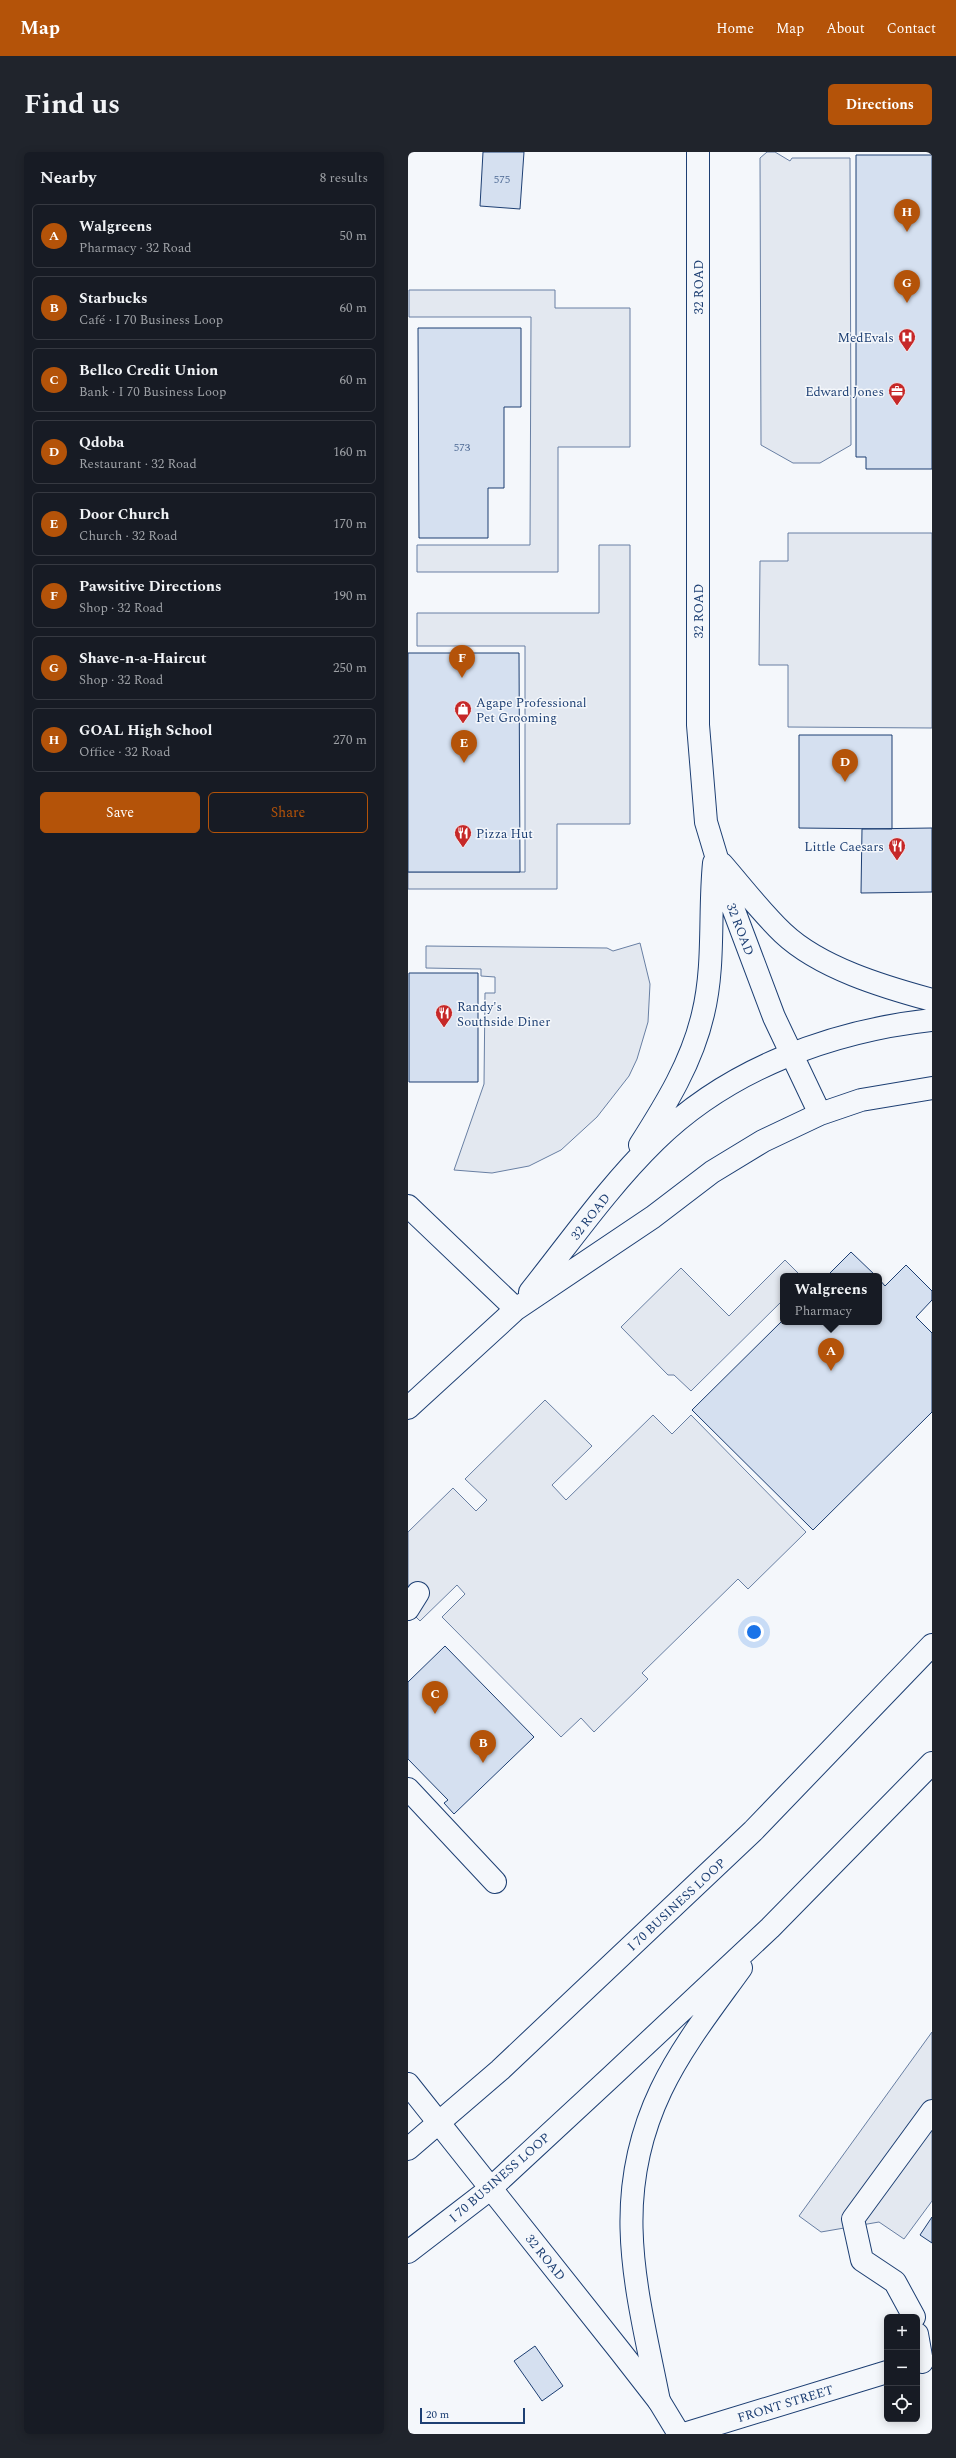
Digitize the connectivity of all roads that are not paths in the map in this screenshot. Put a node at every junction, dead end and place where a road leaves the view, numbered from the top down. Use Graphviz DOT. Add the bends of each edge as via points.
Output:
graph roads {
  1 [pos="698,152"];
  2 [pos="715,856"];
  3 [pos="932,1000"];
  4 [pos="932,1020"];
  5 [pos="792,1055"];
  6 [pos="932,1088"];
  7 [pos="820,1114"];
  8 [pos="620,1179"];
  9 [pos="408,1206"];
  10 [pos="516,1309"];
  11 [pos="408,1408"];
  12 [pos="932,1646"];
  13 [pos="932,1763"];
  14 [pos="408,1789"];
  15 [pos="495,1882"];
  16 [pos="770,1928"];
  17 [pos="408,2084"];
  18 [pos="932,2111"];
  19 [pos="439,2125"];
  20 [pos="408,2150"];
  21 [pos="490,2189"];
  22 [pos="408,2252"];
  23 [pos="912,2314"];
  24 [pos="920,2346"];
  25 [pos="924,2361"];
  26 [pos="884,2373"];
  27 [pos="659,2401"];
  28 [pos="679,2434"];
  29 [pos="684,2434"];
  1 -- 2 [label="street, 32 ROAD" via="698,725 706,822"];
  2 -- 3 [label="street" via="784,934 813,955 885,987"];
  2 -- 5 [label="street, 32 ROAD" via="774,1017"];
  2 -- 8 [label="street" via="711,893 711,938 703,1014 680,1079"];
  4 -- 5 [label="street, 32 ROAD" via="894,1024 845,1035"];
  5 -- 7 [label="street, 32 ROAD"];
  5 -- 8 [label="street, 32 ROAD" via="738,1078 689,1111 655,1141"];
  6 -- 7 [label="street, 32 ROAD" via="861,1100"];
  7 -- 10 [label="street, 32 ROAD" via="763,1141 712,1172 653,1217"];
  8 -- 10 [label="street, 32 ROAD"];
  9 -- 10 [label="street"];
  10 -- 11 [label="street, 32 ROAD"];
  12 -- 19 [label="street, I 70 BUSINESS LOOP" via="753,1831"];
  13 -- 16 [label="street, I 70 BUSINESS LOOP"];
  14 -- 15 [label="street"];
  16 -- 21 [label="street, I 70 BUSINESS LOOP"];
  16 -- 27 [label="street" via="686,2047 661,2089 636,2157 630,2206 631,2239 636,2281"];
  17 -- 19 [label="street, 32 ROAD"];
  18 -- 23 [label="street" via="853,2219 862,2260 895,2282"];
  19 -- 20 [label="street, I 70 BUSINESS LOOP"];
  19 -- 21 [label="street, 32 ROAD"];
  21 -- 22 [label="street, I 70 BUSINESS LOOP"];
  21 -- 27 [label="street, 32 ROAD" via="539,2247"];
  24 -- 25 [label="street"];
  26 -- 29 [label="street, FRONT STREET"];
  27 -- 28 [label="street, 32 ROAD"];
}
